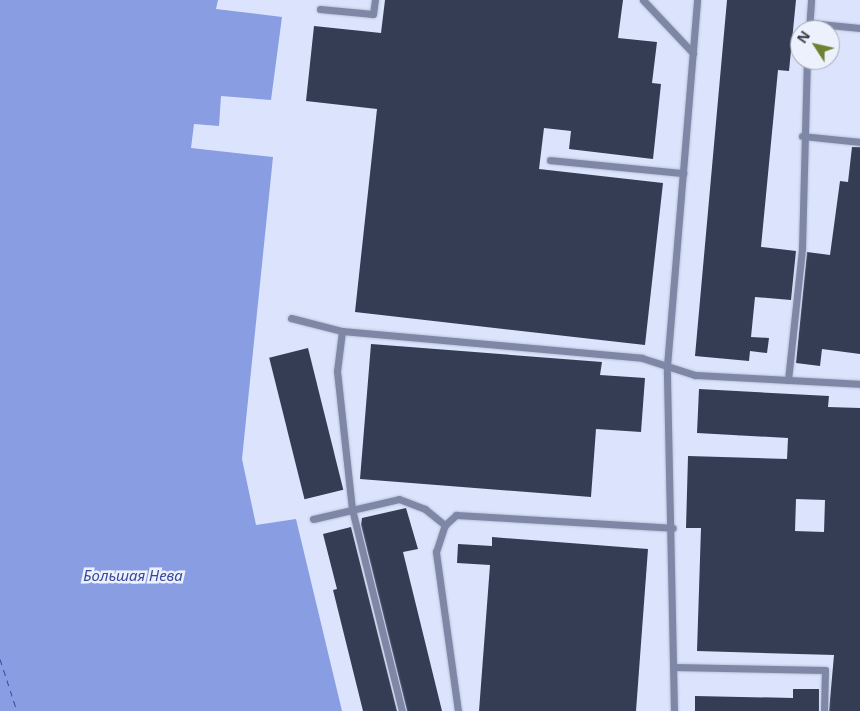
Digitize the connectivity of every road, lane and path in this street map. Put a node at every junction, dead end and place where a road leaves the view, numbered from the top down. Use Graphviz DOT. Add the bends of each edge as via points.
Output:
graph roads {
  1 [pos="375,0"];
  2 [pos="643,0"];
  3 [pos="697,0"];
  4 [pos="811,0"];
  5 [pos="320,9"];
  6 [pos="809,20"];
  7 [pos="840,27"];
  8 [pos="860,28"];
  9 [pos="693,53"];
  10 [pos="806,70"];
  11 [pos="802,136"];
  12 [pos="860,142"];
  13 [pos="550,160"];
  14 [pos="683,173"];
  15 [pos="291,318"];
  16 [pos="342,331"];
  17 [pos="668,366"];
  18 [pos="788,380"];
  19 [pos="860,384"];
  20 [pos="352,509"];
  21 [pos="313,519"];
  22 [pos="444,525"];
  23 [pos="673,528"];
  24 [pos="674,667"];
  25 [pos="402,711"];
  26 [pos="458,711"];
  27 [pos="674,711"];
  28 [pos="824,711"];
  1 -- 5 [label="lane" via="373,14"];
  2 -- 9 [label="lane"];
  3 -- 9 [label="lane"];
  4 -- 6 [label="lane"];
  7 -- 8 [label="lane"];
  9 -- 14 [label="lane"];
  10 -- 11 [label="lane"];
  11 -- 12 [label="lane"];
  11 -- 18 [label="lane" via="802,248"];
  13 -- 14 [label="lane"];
  14 -- 17 [label="lane"];
  15 -- 16 [label="lane"];
  16 -- 17 [label="lane" via="642,358"];
  16 -- 20 [label="lane" via="337,371"];
  17 -- 18 [label="lane" via="695,375"];
  17 -- 23 [label="lane" via="666,437"];
  18 -- 19 [label="lane"];
  20 -- 21 [label="lane"];
  20 -- 22 [label="lane" via="399,499 425,509"];
  20 -- 25 [label="lane"];
  22 -- 23 [label="lane" via="456,515"];
  22 -- 26 [label="lane" via="436,552"];
  23 -- 24 [label="lane"];
  24 -- 27 [label="lane"];
  24 -- 28 [label="lane" via="825,670"];
}
